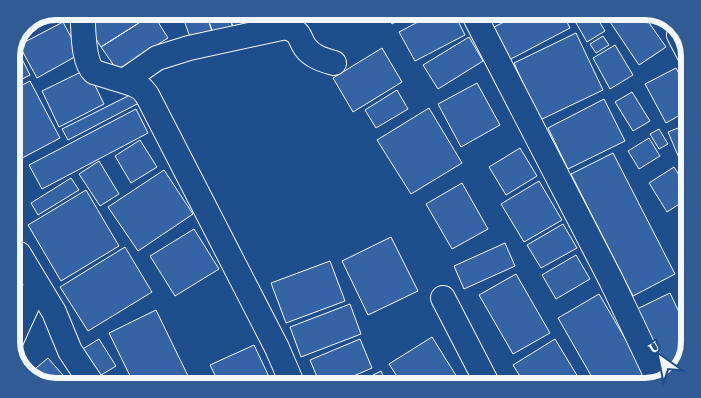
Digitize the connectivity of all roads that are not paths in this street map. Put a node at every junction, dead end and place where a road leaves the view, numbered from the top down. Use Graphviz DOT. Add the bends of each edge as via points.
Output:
graph roads {
  1 [pos="83,20"];
  2 [pos="477,20"];
  3 [pos="334,63"];
  4 [pos="124,81"];
  5 [pos="20,256"];
  6 [pos="37,284"];
  7 [pos="442,298"];
  8 [pos="20,321"];
  9 [pos="656,376"];
  10 [pos="87,378"];
  11 [pos="290,378"];
  12 [pos="484,378"];
  1 -- 4 [label="street" via="90,67 94,72"];
  2 -- 9 [label="street" via="611,280"];
  3 -- 4 [label="street" via="313,54 305,47 301,36 286,27 158,58"];
  4 -- 11 [label="street" via="138,86 147,95"];
  5 -- 6 [label="street"];
  6 -- 8 [label="street"];
  6 -- 10 [label="street" via="54,312 70,351"];
  7 -- 12 [label="street"];
}
